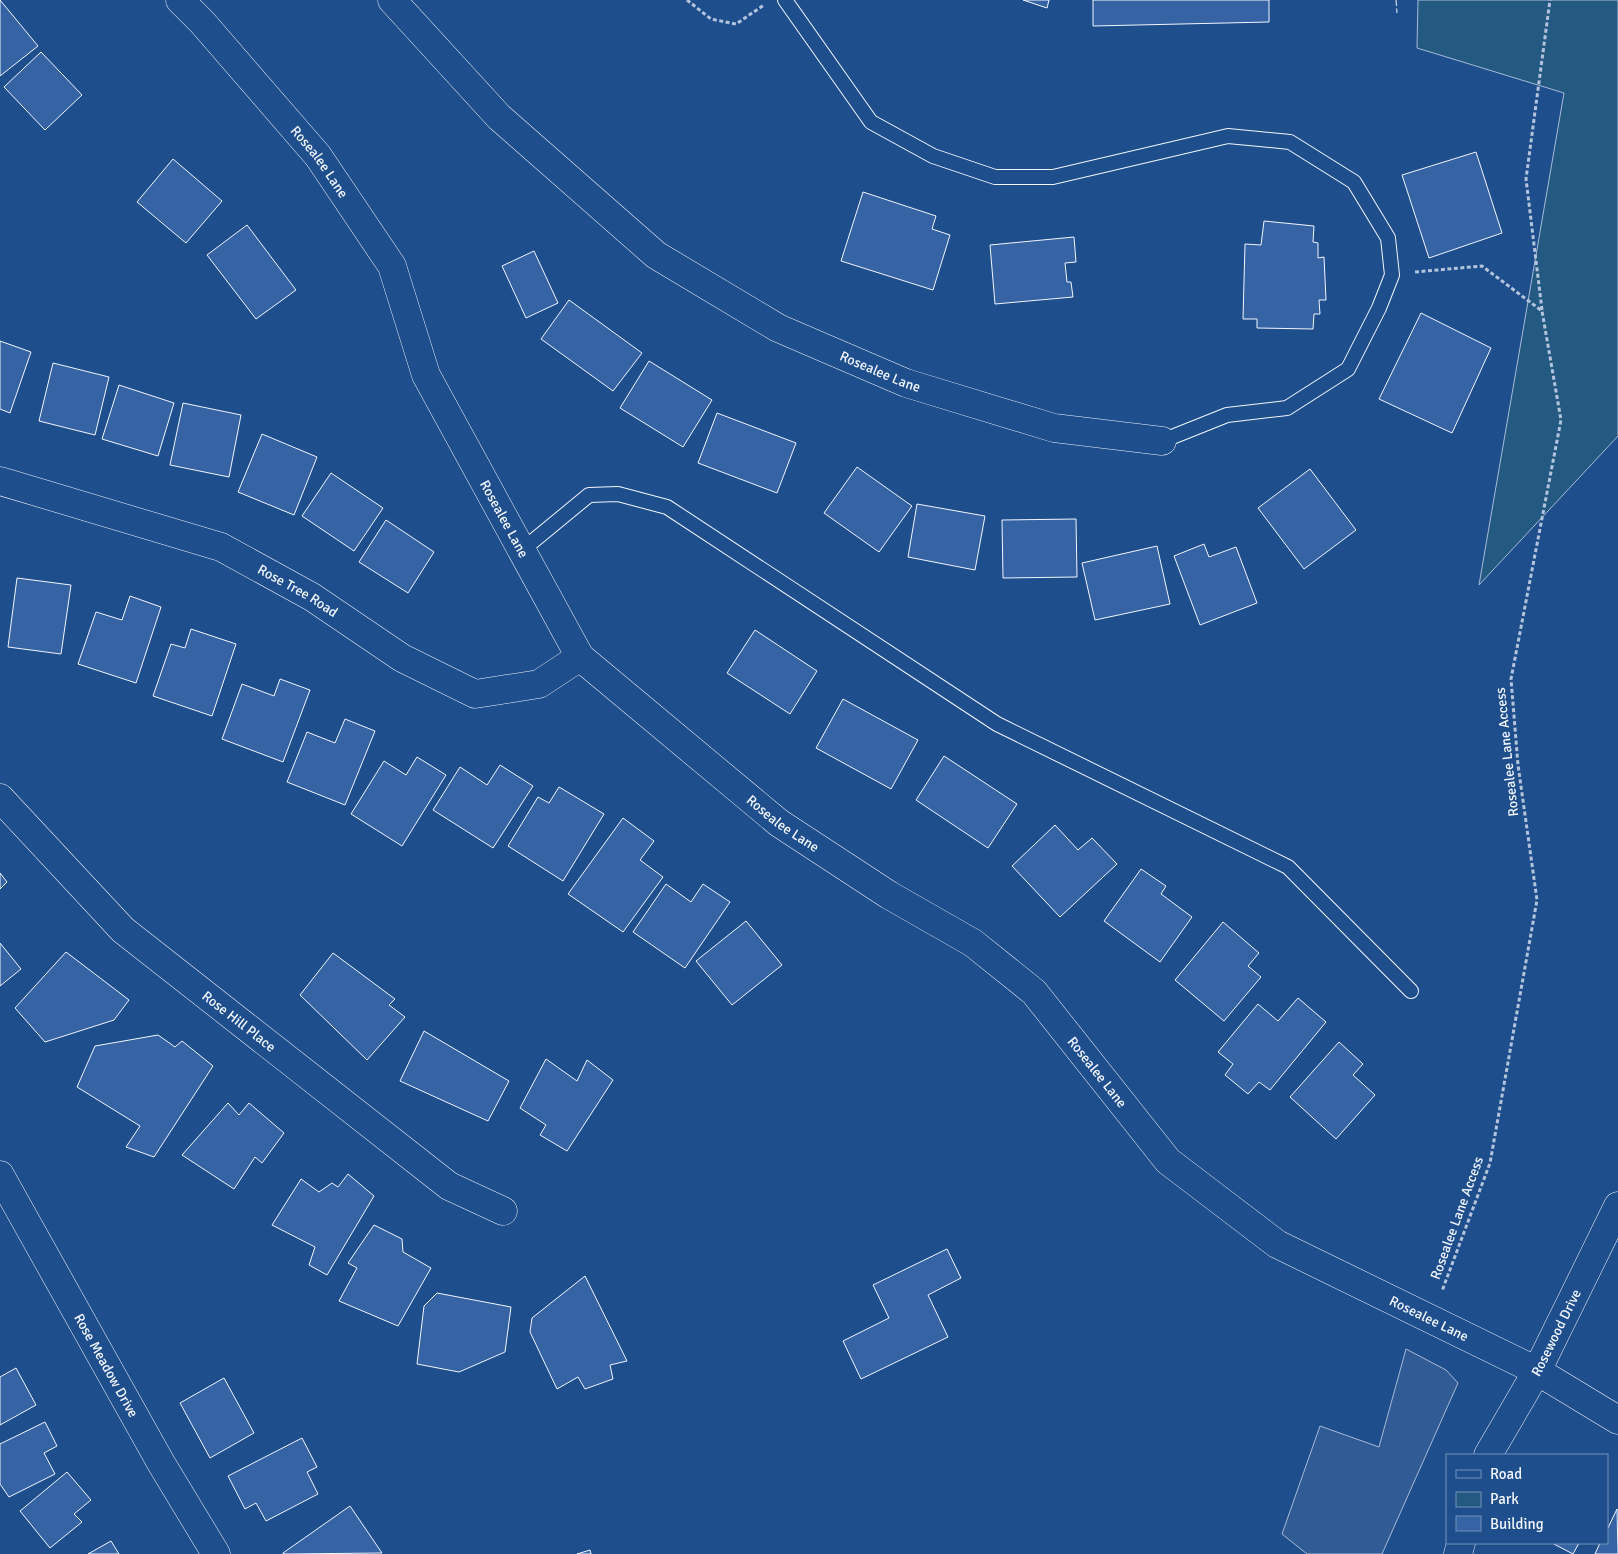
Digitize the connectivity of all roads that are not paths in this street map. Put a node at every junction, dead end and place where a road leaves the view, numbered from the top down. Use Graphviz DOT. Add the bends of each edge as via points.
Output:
graph roads {
  1 [pos="180,0"];
  2 [pos="392,0"];
  3 [pos="785,0"];
  4 [pos="1162,441"];
  5 [pos="0,481"];
  6 [pos="521,551"];
  7 [pos="580,657"];
  8 [pos="0,798"];
  9 [pos="1411,991"];
  10 [pos="0,1175"];
  11 [pos="1618,1206"];
  12 [pos="503,1211"];
  13 [pos="1537,1371"];
  14 [pos="1618,1420"];
  15 [pos="1489,1454"];
  16 [pos="216,1554"];
  1 -- 6 [label="street, Rosealee Lane" via="318,156 392,266 426,375"];
  2 -- 4 [label="street, Rosealee Lane" via="499,116 656,255 778,328 906,383 1054,428"];
  3 -- 4 [label="lane" via="871,122 933,156 995,177 1053,177 1228,136 1290,142 1354,182 1388,238 1392,275 1348,370 1287,408 1227,415"];
  5 -- 7 [label="street, Rose Tree Road" via="221,547 312,597 402,658 475,694 539,684"];
  6 -- 7 [label="street, Rosealee Lane"];
  6 -- 9 [label="lane" via="589,495 618,494 667,508 997,724 1288,867"];
  7 -- 13 [label="street, Rosealee Lane" via="779,823 889,895 973,943 1034,992 1168,1160 1277,1244"];
  8 -- 12 [label="street, Rose Hill Place" via="123,930 449,1186"];
  10 -- 16 [label="street, Rose Meadow Drive" via="161,1463"];
  11 -- 13 [label="street, Rosewood Drive"];
  13 -- 14 [label="street, Rosealee Lane"];
  13 -- 15 [label="street, Rosewood Drive"];
}
